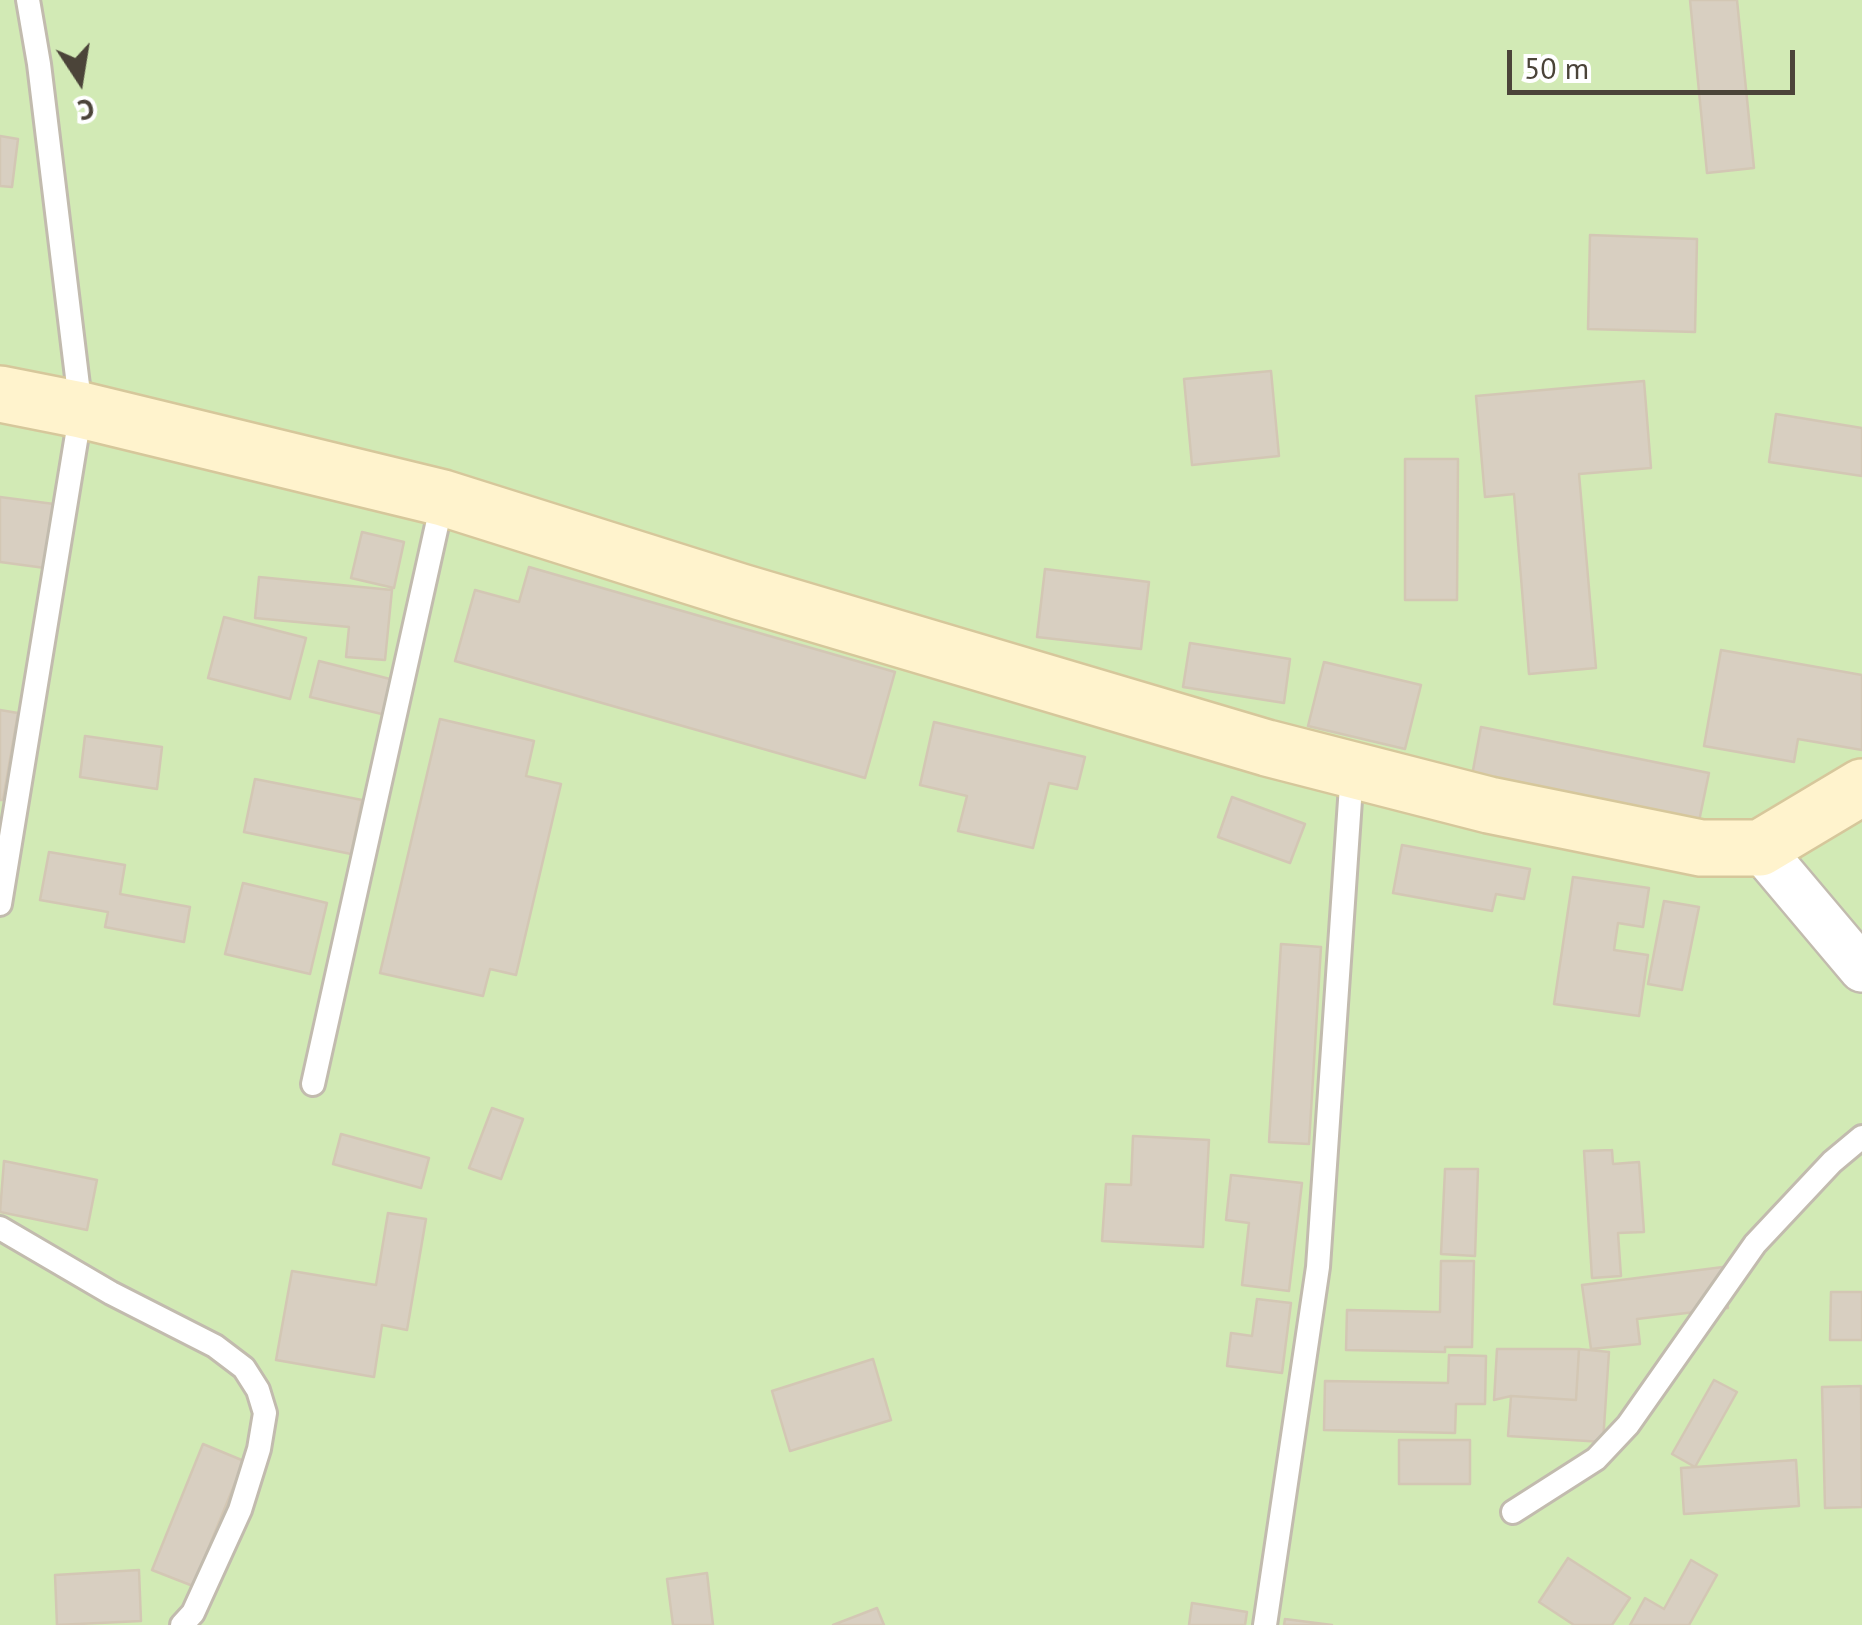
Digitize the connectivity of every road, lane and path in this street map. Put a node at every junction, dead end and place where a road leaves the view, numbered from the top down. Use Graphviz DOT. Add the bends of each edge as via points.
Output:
graph roads {
  1 [pos="28,0"];
  2 [pos="0,394"];
  3 [pos="82,410"];
  4 [pos="442,498"];
  5 [pos="1352,771"];
  6 [pos="1862,787"];
  7 [pos="1760,848"];
  8 [pos="0,904"];
  9 [pos="1862,969"];
  10 [pos="312,1084"];
  11 [pos="1862,1137"];
  12 [pos="0,1228"];
  13 [pos="1512,1512"];
  14 [pos="182,1625"];
  15 [pos="1266,1625"];
  1 -- 3 [label="lane"];
  2 -- 3 [label="street"];
  3 -- 4 [label="street"];
  3 -- 8 [label="lane"];
  4 -- 5 [label="street"];
  4 -- 10 [label="lane"];
  5 -- 7 [label="street" via="1701,848"];
  5 -- 15 [label="lane" via="1318,1268"];
  6 -- 7 [label="street"];
  7 -- 9 [label="street"];
  11 -- 13 [label="lane" via="1755,1244 1628,1425 1596,1459"];
  12 -- 14 [label="lane" via="215,1346 244,1368 258,1390 266,1413 240,1510"];
}
